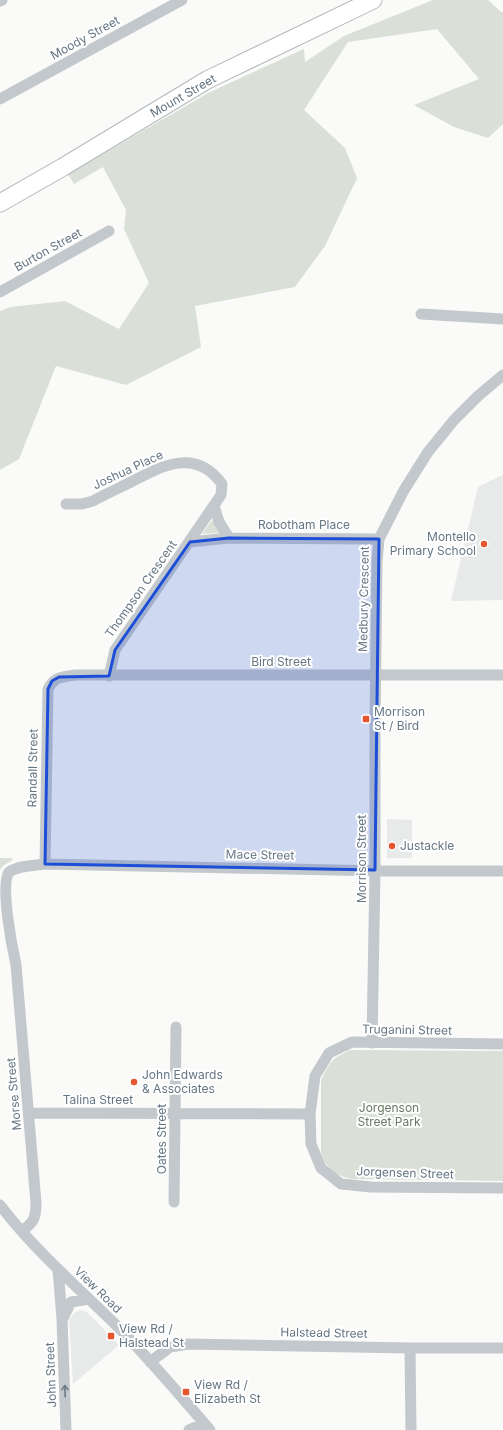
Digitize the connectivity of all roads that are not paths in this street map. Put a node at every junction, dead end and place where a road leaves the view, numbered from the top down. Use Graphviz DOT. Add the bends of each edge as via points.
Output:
graph roads {
  1 [pos="182,0"];
  2 [pos="372,0"];
  3 [pos="0,99"];
  4 [pos="0,203"];
  5 [pos="109,231"];
  6 [pos="0,292"];
  7 [pos="421,314"];
  8 [pos="503,319"];
  9 [pos="503,375"];
  10 [pos="66,504"];
  11 [pos="214,506"];
  12 [pos="229,538"];
  13 [pos="379,539"];
  14 [pos="190,542"];
  15 [pos="376,675"];
  16 [pos="503,675"];
  17 [pos="109,676"];
  18 [pos="60,677"];
  19 [pos="45,864"];
  20 [pos="16,868"];
  21 [pos="375,870"];
  22 [pos="503,871"];
  23 [pos="3,924"];
  24 [pos="176,1028"];
  25 [pos="372,1043"];
  26 [pos="503,1044"];
  27 [pos="29,1113"];
  28 [pos="174,1113"];
  29 [pos="310,1114"];
  30 [pos="503,1188"];
  31 [pos="174,1202"];
  32 [pos="0,1205"];
  33 [pos="22,1231"];
  34 [pos="58,1269"];
  35 [pos="90,1299"];
  36 [pos="62,1319"];
  37 [pos="410,1348"];
  38 [pos="503,1348"];
  39 [pos="150,1362"];
  40 [pos="207,1426"];
  41 [pos="66,1430"];
  42 [pos="188,1430"];
  43 [pos="411,1430"];
  1 -- 3 [label="street, Moody Street"];
  2 -- 4 [label="highway, Mount Street" via="207,80"];
  5 -- 6 [label="street, Burton Street"];
  7 -- 8 [label="street"];
  9 -- 13 [label="street, Medbury Crescent" via="454,420 428,452 404,490"];
  10 -- 11 [label="street, Joshua Place" via="93,501 156,469 174,463 204,467 216,476 222,484 221,496"];
  11 -- 12 [label="street" via="219,522"];
  11 -- 14 [label="street, Joshua Place"];
  12 -- 13 [label="street, Robotham Place"];
  12 -- 14 [label="street, Robotham Place"];
  13 -- 15 [label="street, Medbury Crescent"];
  14 -- 17 [label="street, Thompson Crescent" via="115,650"];
  15 -- 16 [label="street, Bird Street"];
  15 -- 17 [label="street, Bird Street"];
  15 -- 21 [label="street, Morrison Street"];
  17 -- 18 [label="street, Bird Street"];
  18 -- 19 [label="street, Randall Street" via="52,681 48,689"];
  19 -- 20 [label="street, Mace Street"];
  19 -- 21 [label="street, Mace Street"];
  20 -- 23 [label="street, Morse Street" via="7,873 3,882"];
  21 -- 22 [label="street, Mace Street"];
  21 -- 25 [label="street, Morrison Street"];
  23 -- 27 [label="street, Morse Street" via="16,965"];
  24 -- 28 [label="street, Oates Street"];
  25 -- 26 [label="street, Truganini Street"];
  25 -- 29 [label="street, Truganini Street" via="352,1042 329,1053 315,1076"];
  27 -- 28 [label="street, Talina Street"];
  27 -- 33 [label="street, Morse Street" via="36,1216"];
  28 -- 29 [label="street, Talina Street"];
  28 -- 31 [label="street, Oates Street"];
  29 -- 30 [label="street, Jorgensen Street" via="311,1144 321,1168 341,1184 371,1187"];
  32 -- 33 [label="street, View Road"];
  33 -- 34 [label="street, View Road"];
  34 -- 35 [label="street, View Road"];
  34 -- 36 [label="street, John Street"];
  35 -- 36 [label="street" via="71,1302"];
  35 -- 39 [label="street, View Road"];
  41 -- 36 [label="street, John Street, one-way"];
  37 -- 38 [label="street, Halstead Street"];
  37 -- 39 [label="street, Halstead Street" via="188,1344 170,1347"];
  37 -- 43 [label="street"];
  39 -- 40 [label="street, View Road"];
  40 -- 42 [label="street"];
}
